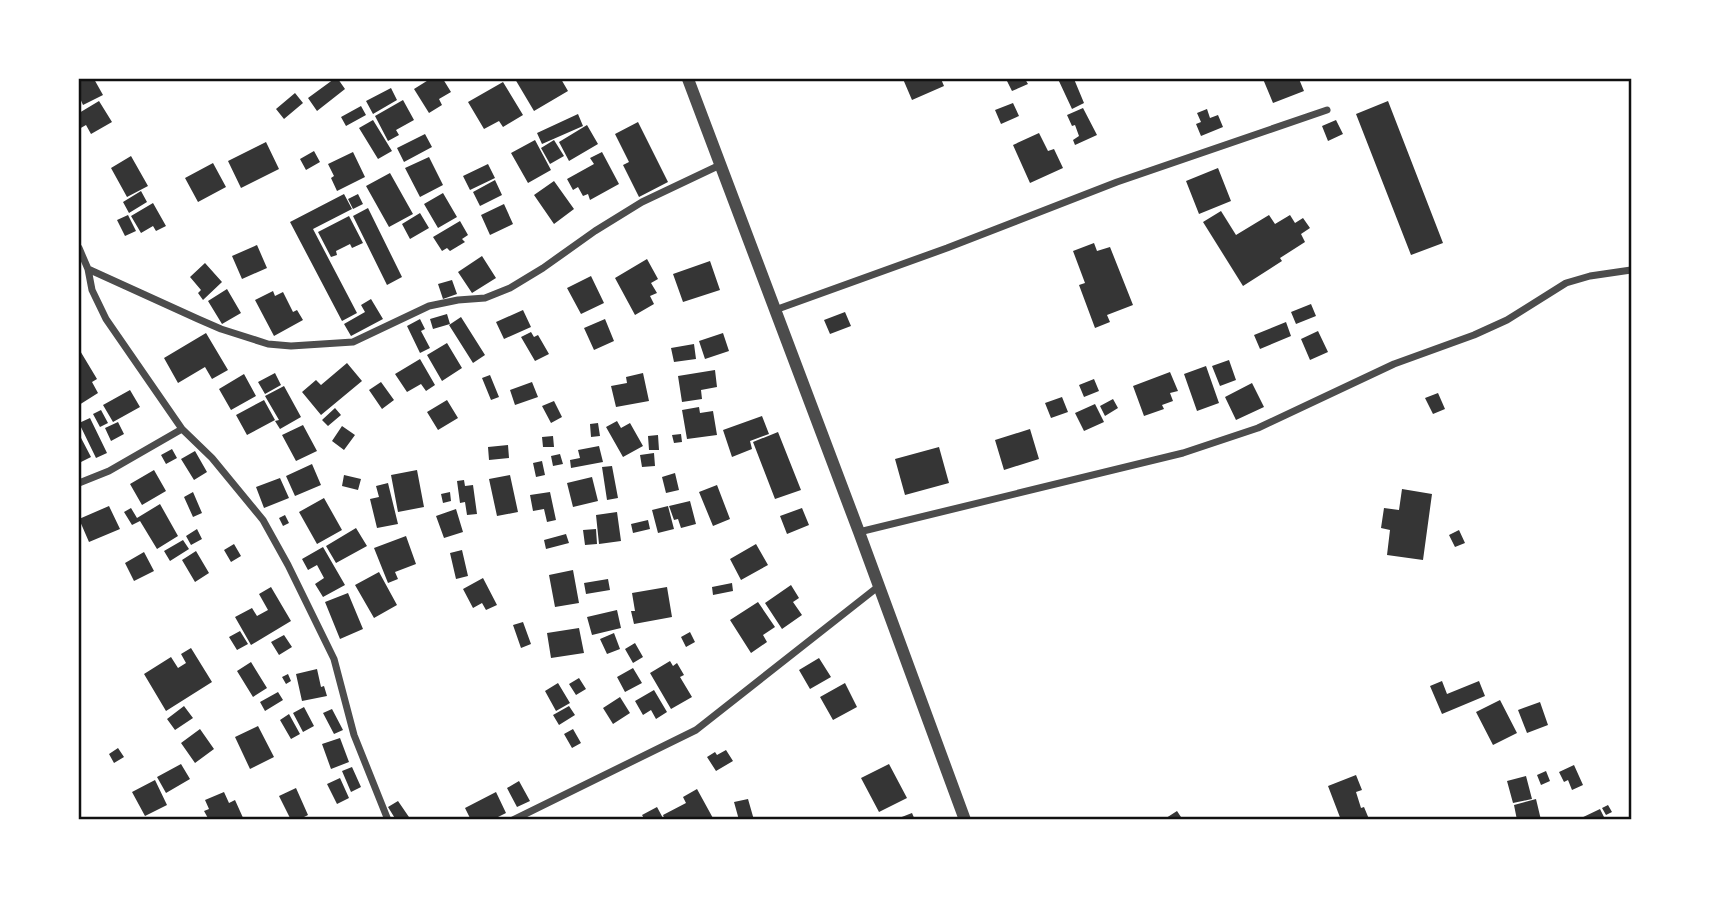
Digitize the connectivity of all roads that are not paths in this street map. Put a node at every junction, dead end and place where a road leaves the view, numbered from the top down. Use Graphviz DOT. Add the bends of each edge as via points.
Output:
graph roads {
  1 [pos="688,79"];
  2 [pos="1327,110"];
  3 [pos="720,165"];
  4 [pos="79,248"];
  5 [pos="88,269"];
  6 [pos="1631,270"];
  7 [pos="775,310"];
  8 [pos="182,429"];
  9 [pos="79,483"];
  10 [pos="859,532"];
  11 [pos="879,586"];
  12 [pos="387,820"];
  13 [pos="513,820"];
  14 [pos="965,820"];
  1 -- 3 [label="street"];
  2 -- 7 [label="street" via="1117,182"];
  3 -- 5 [label="street" via="642,202 510,288 485,298 429,306 353,342 268,344 198,319"];
  3 -- 7 [label="street"];
  4 -- 5 [label="street"];
  5 -- 8 [label="street" via="106,319"];
  6 -- 10 [label="street" via="1566,283 1496,325 1394,364 1258,428 1183,453"];
  7 -- 10 [label="street"];
  8 -- 9 [label="street"];
  8 -- 12 [label="street" via="263,520 288,565 334,659 354,735"];
  10 -- 11 [label="street"];
  11 -- 13 [label="street" via="696,730"];
  11 -- 14 [label="street"];
}
